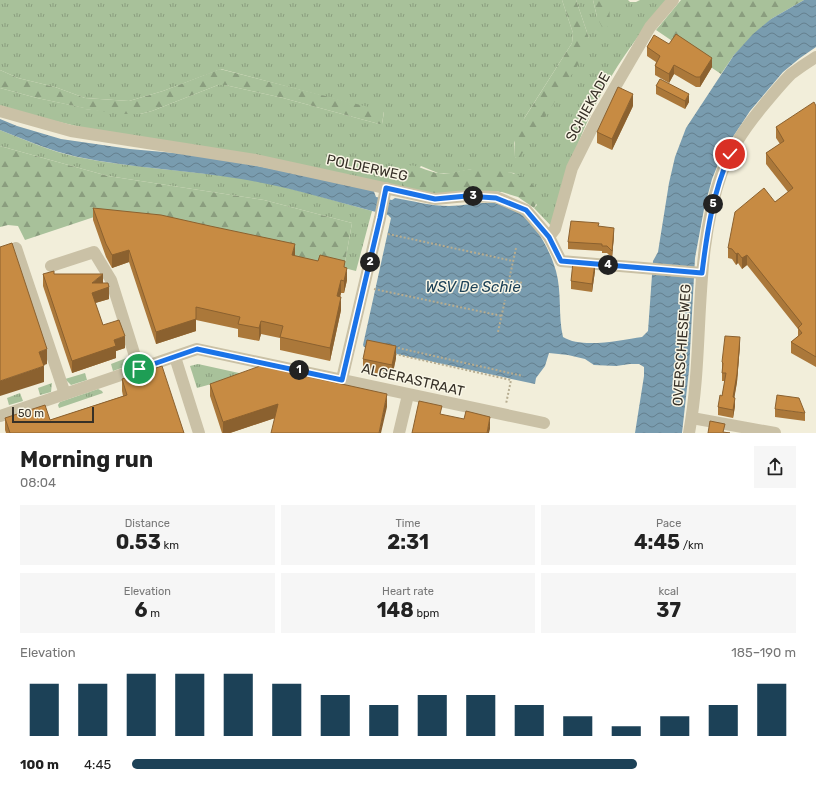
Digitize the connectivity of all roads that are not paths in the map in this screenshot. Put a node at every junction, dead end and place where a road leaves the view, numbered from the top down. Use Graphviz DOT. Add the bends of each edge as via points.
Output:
graph roads {
  1 [pos="673,0"];
  2 [pos="816,57"];
  3 [pos="0,110"];
  4 [pos="385,191"];
  5 [pos="549,237"];
  6 [pos="16,248"];
  7 [pos="51,266"];
  8 [pos="699,273"];
  9 [pos="174,357"];
  10 [pos="139,369"];
  11 [pos="342,380"];
  12 [pos="65,394"];
  13 [pos="408,395"];
  14 [pos="0,416"];
  15 [pos="692,418"];
  16 [pos="544,423"];
  17 [pos="199,433"];
  18 [pos="399,433"];
  19 [pos="689,433"];
  20 [pos="775,433"];
  1 -- 5 [label="street, SCHIEKADE" via="650,27 597,118 572,168 555,229"];
  2 -- 8 [label="street, OVERSCHIESEWEG" via="779,87 755,116 730,154 712,204"];
  3 -- 4 [label="street, POLDERWEG" via="71,130 256,160"];
  4 -- 5 [label="street, POLDERWEG" via="435,199 467,196 496,198 526,210"];
  4 -- 11 [label="street"];
  5 -- 8 [label="street, POLDERWEG" via="561,261"];
  6 -- 12 [label="street"];
  7 -- 10 [label="street" via="94,252 111,280"];
  8 -- 15 [label="street, OVERSCHIESEWEG" via="696,392"];
  9 -- 10 [label="street, ALGERASTRAAT"];
  9 -- 11 [label="street, ALGERASTRAAT" via="197,349"];
  9 -- 17 [label="street"];
  10 -- 12 [label="street, ALGERASTRAAT"];
  11 -- 13 [label="street, ALGERASTRAAT"];
  12 -- 14 [label="street, ALGERASTRAAT"];
  13 -- 16 [label="street, ALGERASTRAAT"];
  13 -- 18 [label="street"];
  15 -- 19 [label="street, OVERSCHIESEWEG"];
  15 -- 20 [label="street"];
}
